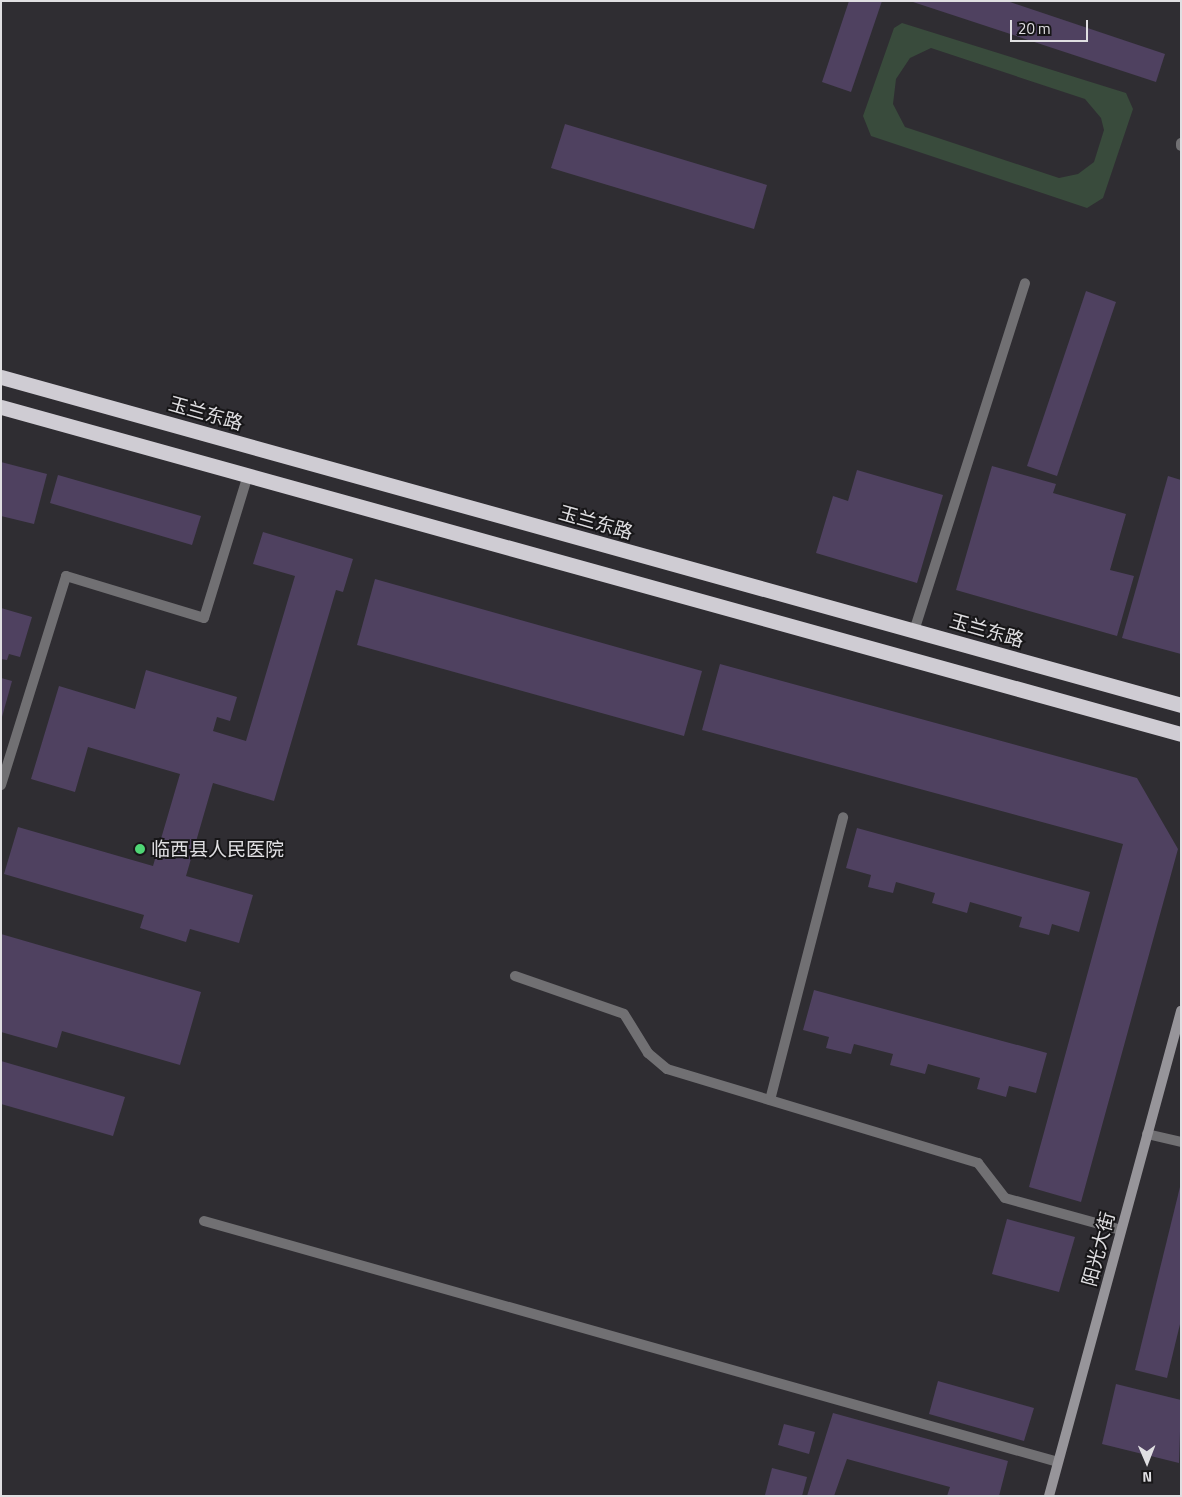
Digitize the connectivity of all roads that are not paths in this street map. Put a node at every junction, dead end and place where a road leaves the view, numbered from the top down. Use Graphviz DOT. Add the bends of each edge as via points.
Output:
graph roads {
  1 [pos="1025,283"];
  2 [pos="1,377"];
  3 [pos="1,407"];
  4 [pos="248,475"];
  5 [pos="914,631"];
  6 [pos="1181,705"];
  7 [pos="1181,734"];
  8 [pos="1,785"];
  9 [pos="843,817"];
  10 [pos="515,976"];
  11 [pos="1181,1011"];
  12 [pos="770,1100"];
  13 [pos="1147,1134"];
  14 [pos="1181,1142"];
  15 [pos="204,1221"];
  16 [pos="1121,1230"];
  17 [pos="1058,1462"];
  18 [pos="1049,1496"];
  1 -- 5 [label="street"];
  2 -- 5 [label="highway, 玉兰东路"];
  3 -- 4 [label="highway"];
  4 -- 7 [label="highway"];
  4 -- 8 [label="street" via="204,618 66,576"];
  5 -- 6 [label="highway, 玉兰东路"];
  9 -- 12 [label="street"];
  10 -- 12 [label="street" via="624,1014 648,1053 667,1069"];
  11 -- 13 [label="street, 阳光大街"];
  12 -- 16 [label="street" via="978,1163 1005,1198"];
  13 -- 14 [label="street"];
  13 -- 16 [label="street, 阳光大街"];
  15 -- 17 [label="street"];
  16 -- 17 [label="street, 阳光大街"];
  17 -- 18 [label="street, 阳光大街"];
}
